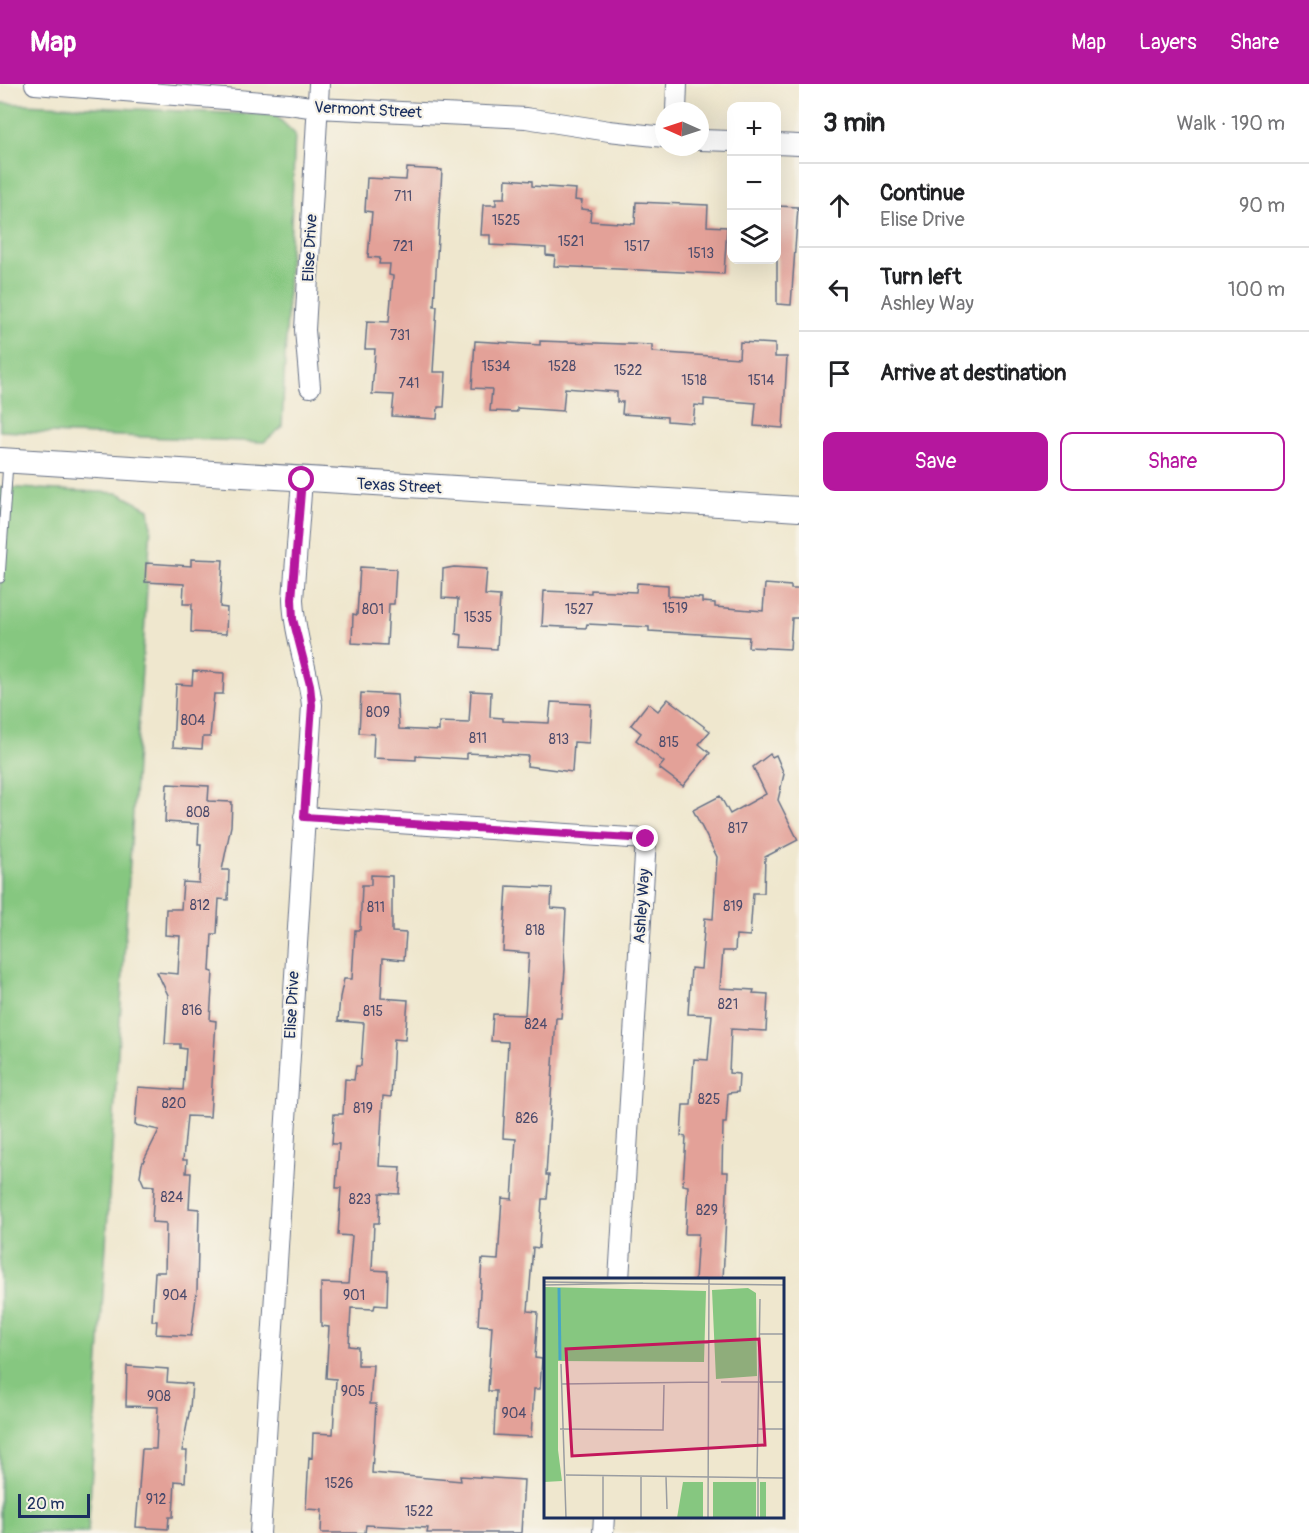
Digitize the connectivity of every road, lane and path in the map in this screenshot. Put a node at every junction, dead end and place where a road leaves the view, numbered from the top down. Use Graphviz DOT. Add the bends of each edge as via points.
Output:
graph roads {
  1 [pos="35,84"];
  2 [pos="319,84"];
  3 [pos="677,84"];
  4 [pos="676,102"];
  5 [pos="317,108"];
  6 [pos="655,136"];
  7 [pos="709,140"];
  8 [pos="727,141"];
  9 [pos="781,144"];
  10 [pos="799,145"];
  11 [pos="310,387"];
  12 [pos="4,460"];
  13 [pos="302,480"];
  14 [pos="799,509"];
  15 [pos="0,578"];
  16 [pos="304,817"];
  17 [pos="619,1278"];
  18 [pos="604,1518"];
  19 [pos="260,1533"];
  20 [pos="603,1533"];
  1 -- 5 [label="street, Vermont Street"];
  2 -- 5 [label="street, Elise Drive"];
  3 -- 4 [label="street"];
  5 -- 6 [label="street, Vermont Street" via="526,118"];
  5 -- 11 [label="street, Elise Drive" via="305,330"];
  7 -- 8 [label="street"];
  9 -- 10 [label="street"];
  12 -- 13 [label="street, Texas Street"];
  12 -- 15 [label="lane"];
  13 -- 14 [label="street, Texas Street"];
  13 -- 16 [label="street, Elise Drive" via="292,599 312,705"];
  16 -- 17 [label="street, Ashley Way" via="646,839"];
  16 -- 19 [label="street, Elise Drive"];
  18 -- 20 [label="street"];
}
